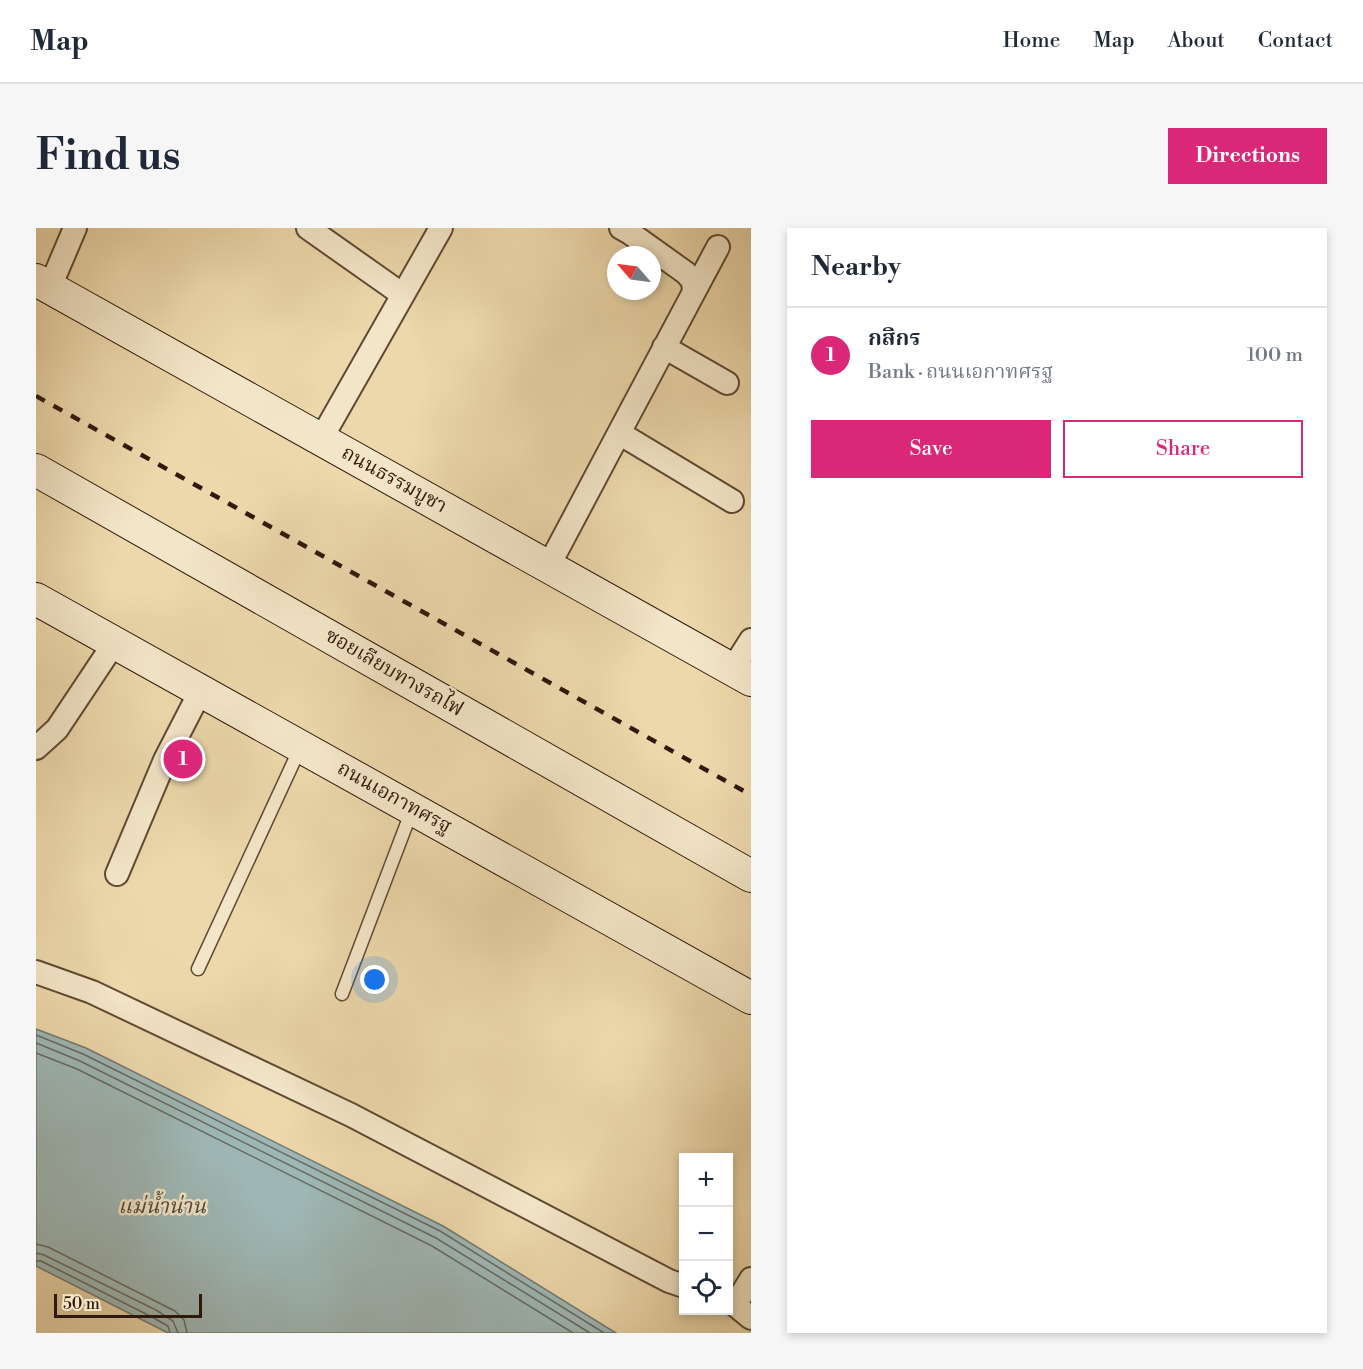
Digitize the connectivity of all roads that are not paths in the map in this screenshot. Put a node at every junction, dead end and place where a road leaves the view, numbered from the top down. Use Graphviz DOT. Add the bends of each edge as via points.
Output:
graph roads {
  1 [pos="75,228"];
  2 [pos="308,228"];
  3 [pos="441,228"];
  4 [pos="621,228"];
  5 [pos="718,247"];
  6 [pos="43,284"];
  7 [pos="694,292"];
  8 [pos="403,295"];
  9 [pos="664,347"];
  10 [pos="727,382"];
  11 [pos="619,433"];
  12 [pos="321,439"];
  13 [pos="36,470"];
  14 [pos="732,501"];
  15 [pos="548,567"];
  16 [pos="36,598"];
  17 [pos="751,640"];
  18 [pos="115,642"];
  19 [pos="742,675"];
  20 [pos="201,690"];
  21 [pos="301,746"];
  22 [pos="36,748"];
  23 [pos="412,808"];
  24 [pos="117,874"];
  25 [pos="751,876"];
  26 [pos="198,969"];
  27 [pos="36,972"];
  28 [pos="342,994"];
  29 [pos="751,998"];
  30 [pos="751,1279"];
  31 [pos="679,1284"];
  32 [pos="741,1307"];
  1 -- 6 [label="street"];
  2 -- 8 [label="street"];
  3 -- 8 [label="street"];
  4 -- 7 [label="street" via="686,273 693,280"];
  5 -- 7 [label="street"];
  6 -- 12 [label="main road, ถนนธรรมบูชา"];
  7 -- 9 [label="street"];
  8 -- 12 [label="street"];
  9 -- 10 [label="street"];
  9 -- 11 [label="street"];
  11 -- 14 [label="street"];
  11 -- 15 [label="street"];
  12 -- 15 [label="main road, ถนนธรรมบูชา"];
  13 -- 25 [label="main road, ซอยเลียบทางรถไฟ"];
  15 -- 19 [label="main road, ถนนธรรมบูชา"];
  16 -- 18 [label="main road, ถนนเอกาทศรฐ"];
  17 -- 19 [label="street"];
  18 -- 20 [label="main road, ถนนเอกาทศรฐ"];
  18 -- 22 [label="street" via="57,729"];
  20 -- 21 [label="main road, ถนนเอกาทศรฐ"];
  20 -- 24 [label="street" via="165,760"];
  21 -- 23 [label="main road, ถนนเอกาทศรฐ"];
  21 -- 26 [label="lane"];
  23 -- 28 [label="lane"];
  23 -- 29 [label="main road, ถนนเอกาทศรฐ"];
  27 -- 31 [label="street" via="92,992 351,1115"];
  30 -- 32 [label="street"];
}
